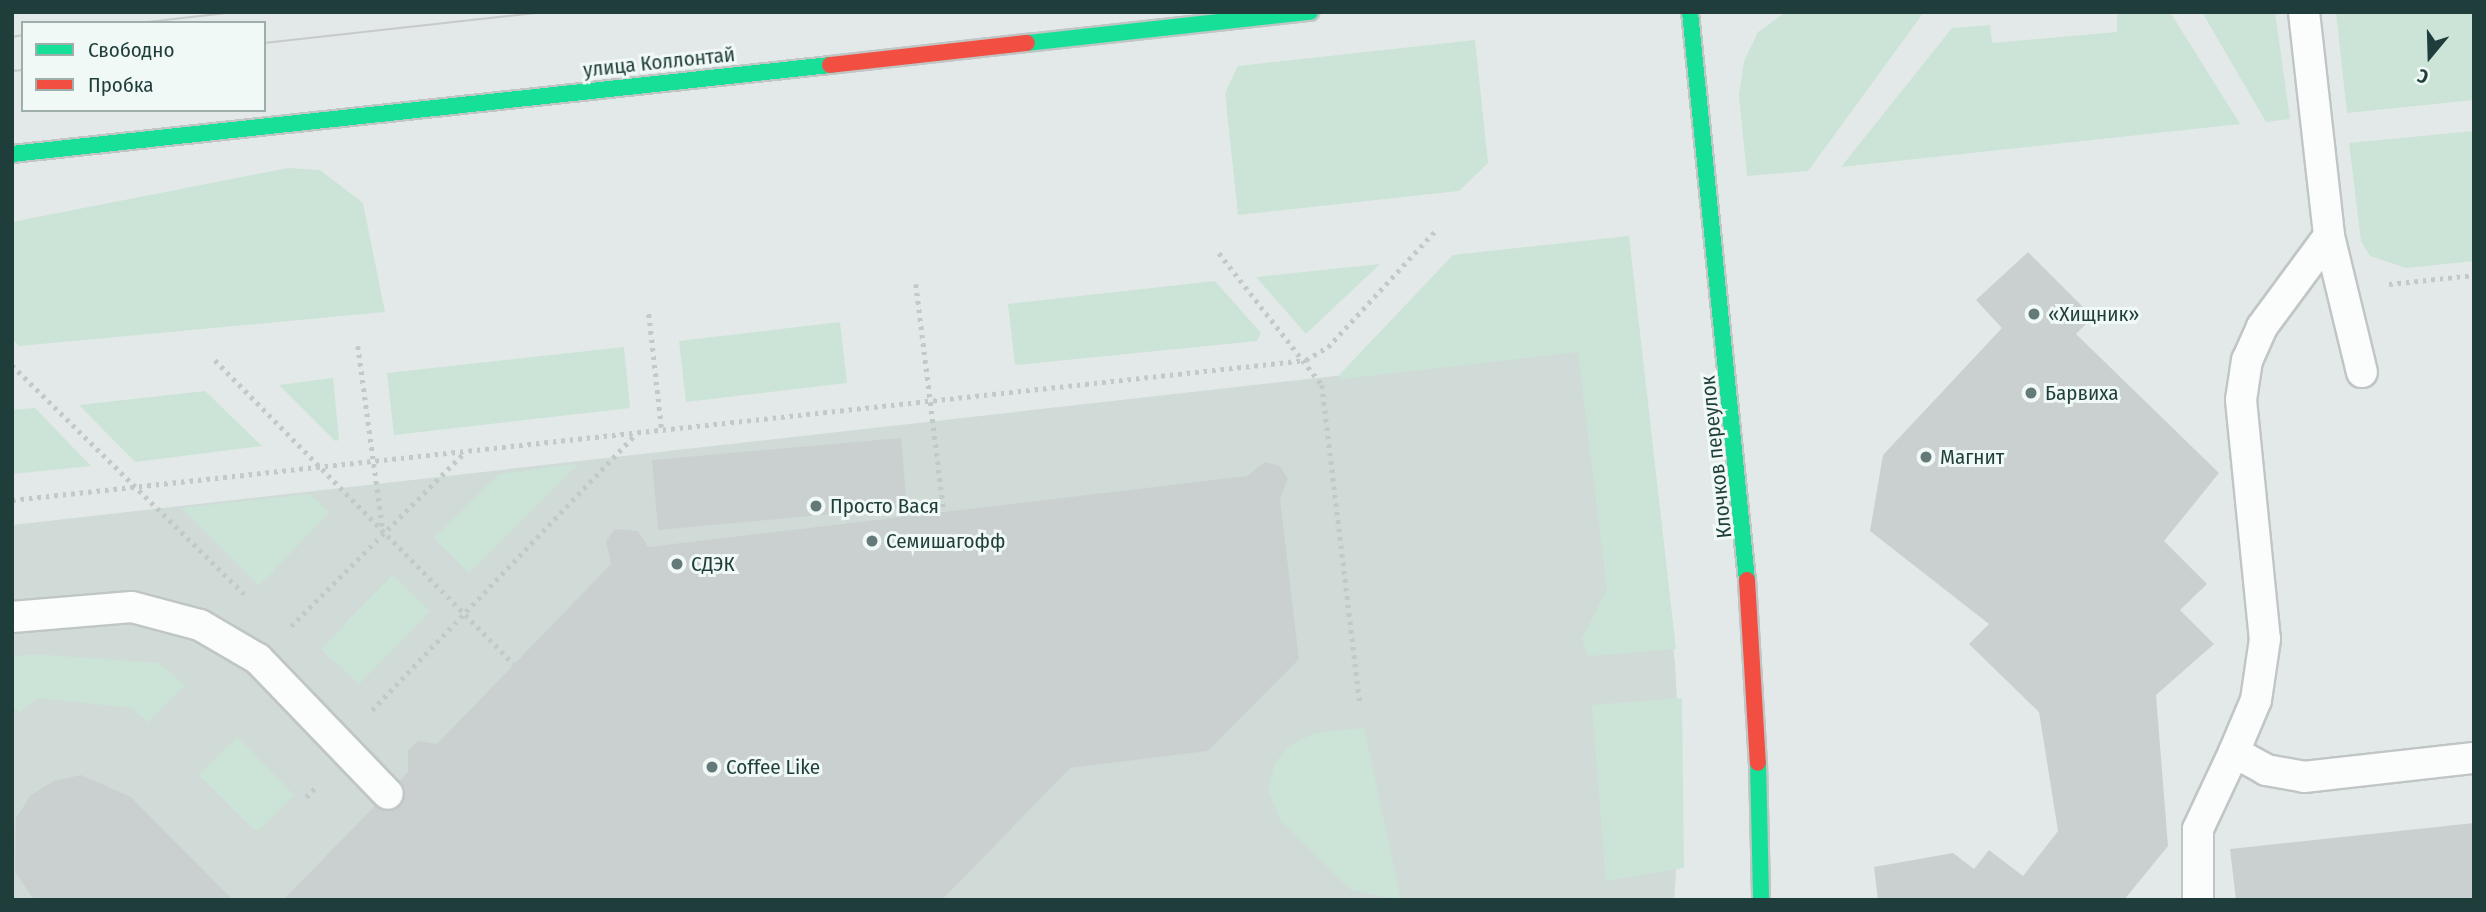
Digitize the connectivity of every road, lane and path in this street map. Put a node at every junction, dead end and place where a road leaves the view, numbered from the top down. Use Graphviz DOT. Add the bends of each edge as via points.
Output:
graph roads {
  1 [pos="1310,12"];
  2 [pos="1690,12"];
  3 [pos="2304,12"];
  4 [pos="12,154"];
  5 [pos="1437,229"];
  6 [pos="2329,236"];
  7 [pos="1219,253"];
  8 [pos="2474,275"];
  9 [pos="916,285"];
  10 [pos="2343,289"];
  11 [pos="649,314"];
  12 [pos="358,346"];
  13 [pos="215,360"];
  14 [pos="1306,360"];
  15 [pos="12,365"];
  16 [pos="2362,372"];
  17 [pos="931,402"];
  18 [pos="662,432"];
  19 [pos="635,435"];
  20 [pos="463,453"];
  21 [pos="373,462"];
  22 [pos="322,467"];
  23 [pos="137,486"];
  24 [pos="12,499"];
  25 [pos="944,512"];
  26 [pos="383,532"];
  27 [pos="254,604"];
  28 [pos="464,614"];
  29 [pos="12,617"];
  30 [pos="258,659"];
  31 [pos="514,664"];
  32 [pos="1360,702"];
  33 [pos="2234,752"];
  34 [pos="349,753"];
  35 [pos="2474,758"];
  36 [pos="388,794"];
  37 [pos="306,797"];
  38 [pos="1761,900"];
  39 [pos="2198,900"];
  1 -- 4 [label="main road, улица Коллонтай"];
  2 -- 38 [label="main road, Клочков переулок" via="1756,667"];
  3 -- 6 [label="lane"];
  5 -- 14 [label="path" via="1328,347"];
  6 -- 10 [label="lane"];
  6 -- 33 [label="lane" via="2262,327 2247,360 2241,401 2265,639 2256,699"];
  7 -- 14 [label="path"];
  8 -- 10 [label="path"];
  9 -- 17 [label="path"];
  10 -- 16 [label="lane"];
  11 -- 18 [label="path"];
  12 -- 21 [label="path"];
  13 -- 22 [label="path"];
  14 -- 17 [label="path"];
  14 -- 32 [label="path" via="1322,385"];
  15 -- 23 [label="path"];
  17 -- 18 [label="path"];
  17 -- 25 [label="path"];
  18 -- 19 [label="path"];
  19 -- 20 [label="path"];
  19 -- 28 [label="path"];
  20 -- 21 [label="path"];
  20 -- 26 [label="path"];
  21 -- 22 [label="path"];
  21 -- 26 [label="path"];
  22 -- 23 [label="path"];
  22 -- 26 [label="path"];
  23 -- 24 [label="path"];
  23 -- 27 [label="path"];
  26 -- 28 [label="path"];
  26 -- 30 [label="path"];
  28 -- 31 [label="path"];
  28 -- 34 [label="path" via="366,716"];
  29 -- 30 [label="lane" via="132,607 200,625"];
  30 -- 34 [label="lane"];
  33 -- 35 [label="lane" via="2266,770 2304,777"];
  33 -- 39 [label="lane" via="2198,829"];
  34 -- 36 [label="lane"];
  34 -- 37 [label="path"];
}
